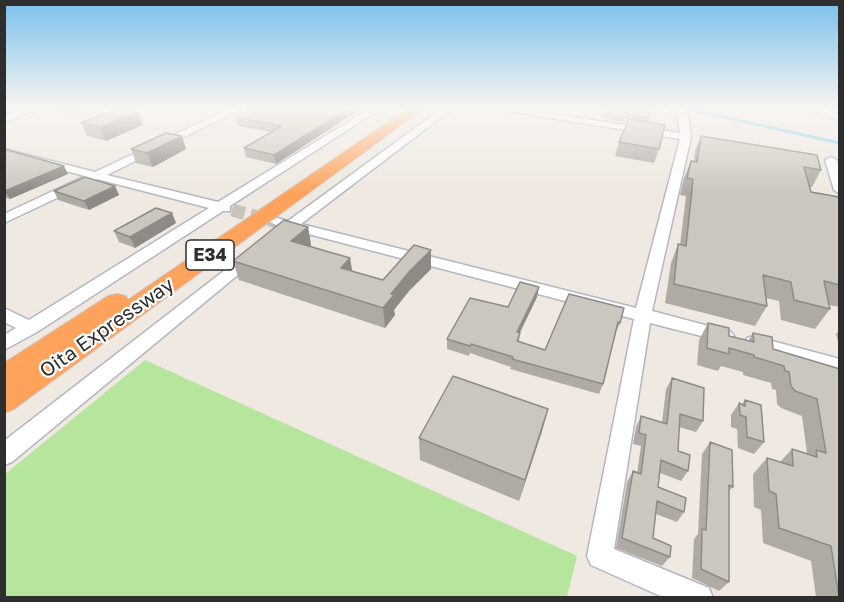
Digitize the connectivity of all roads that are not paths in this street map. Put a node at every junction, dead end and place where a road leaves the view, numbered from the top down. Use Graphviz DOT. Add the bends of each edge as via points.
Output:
graph roads {
  1 [pos="176,137"];
  2 [pos="332,137"];
  3 [pos="360,137"];
  4 [pos="376,137"];
  5 [pos="407,137"];
  6 [pos="686,137"];
  7 [pos="5,153"];
  8 [pos="831,160"];
  9 [pos="96,175"];
  10 [pos="840,190"];
  11 [pos="225,208"];
  12 [pos="4,219"];
  13 [pos="283,224"];
  14 [pos="4,314"];
  15 [pos="643,314"];
  16 [pos="31,328"];
  17 [pos="4,344"];
  18 [pos="840,366"];
  19 [pos="4,378"];
  20 [pos="4,401"];
  21 [pos="4,455"];
  22 [pos="699,597"];
  1 -- 9 [label="street"];
  2 -- 11 [label="street"];
  3 -- 19 [label="highway, Oita Expressway / E34"];
  4 -- 20 [label="highway, Oita Expressway / E34"];
  5 -- 13 [label="street"];
  6 -- 15 [label="street"];
  7 -- 9 [label="street"];
  8 -- 10 [label="street"];
  9 -- 11 [label="street"];
  9 -- 12 [label="street"];
  11 -- 16 [label="street"];
  13 -- 15 [label="street"];
  13 -- 21 [label="street" via="266,244"];
  14 -- 16 [label="street"];
  15 -- 18 [label="street"];
  15 -- 22 [label="street" via="600,556"];
  16 -- 17 [label="street"];
}
